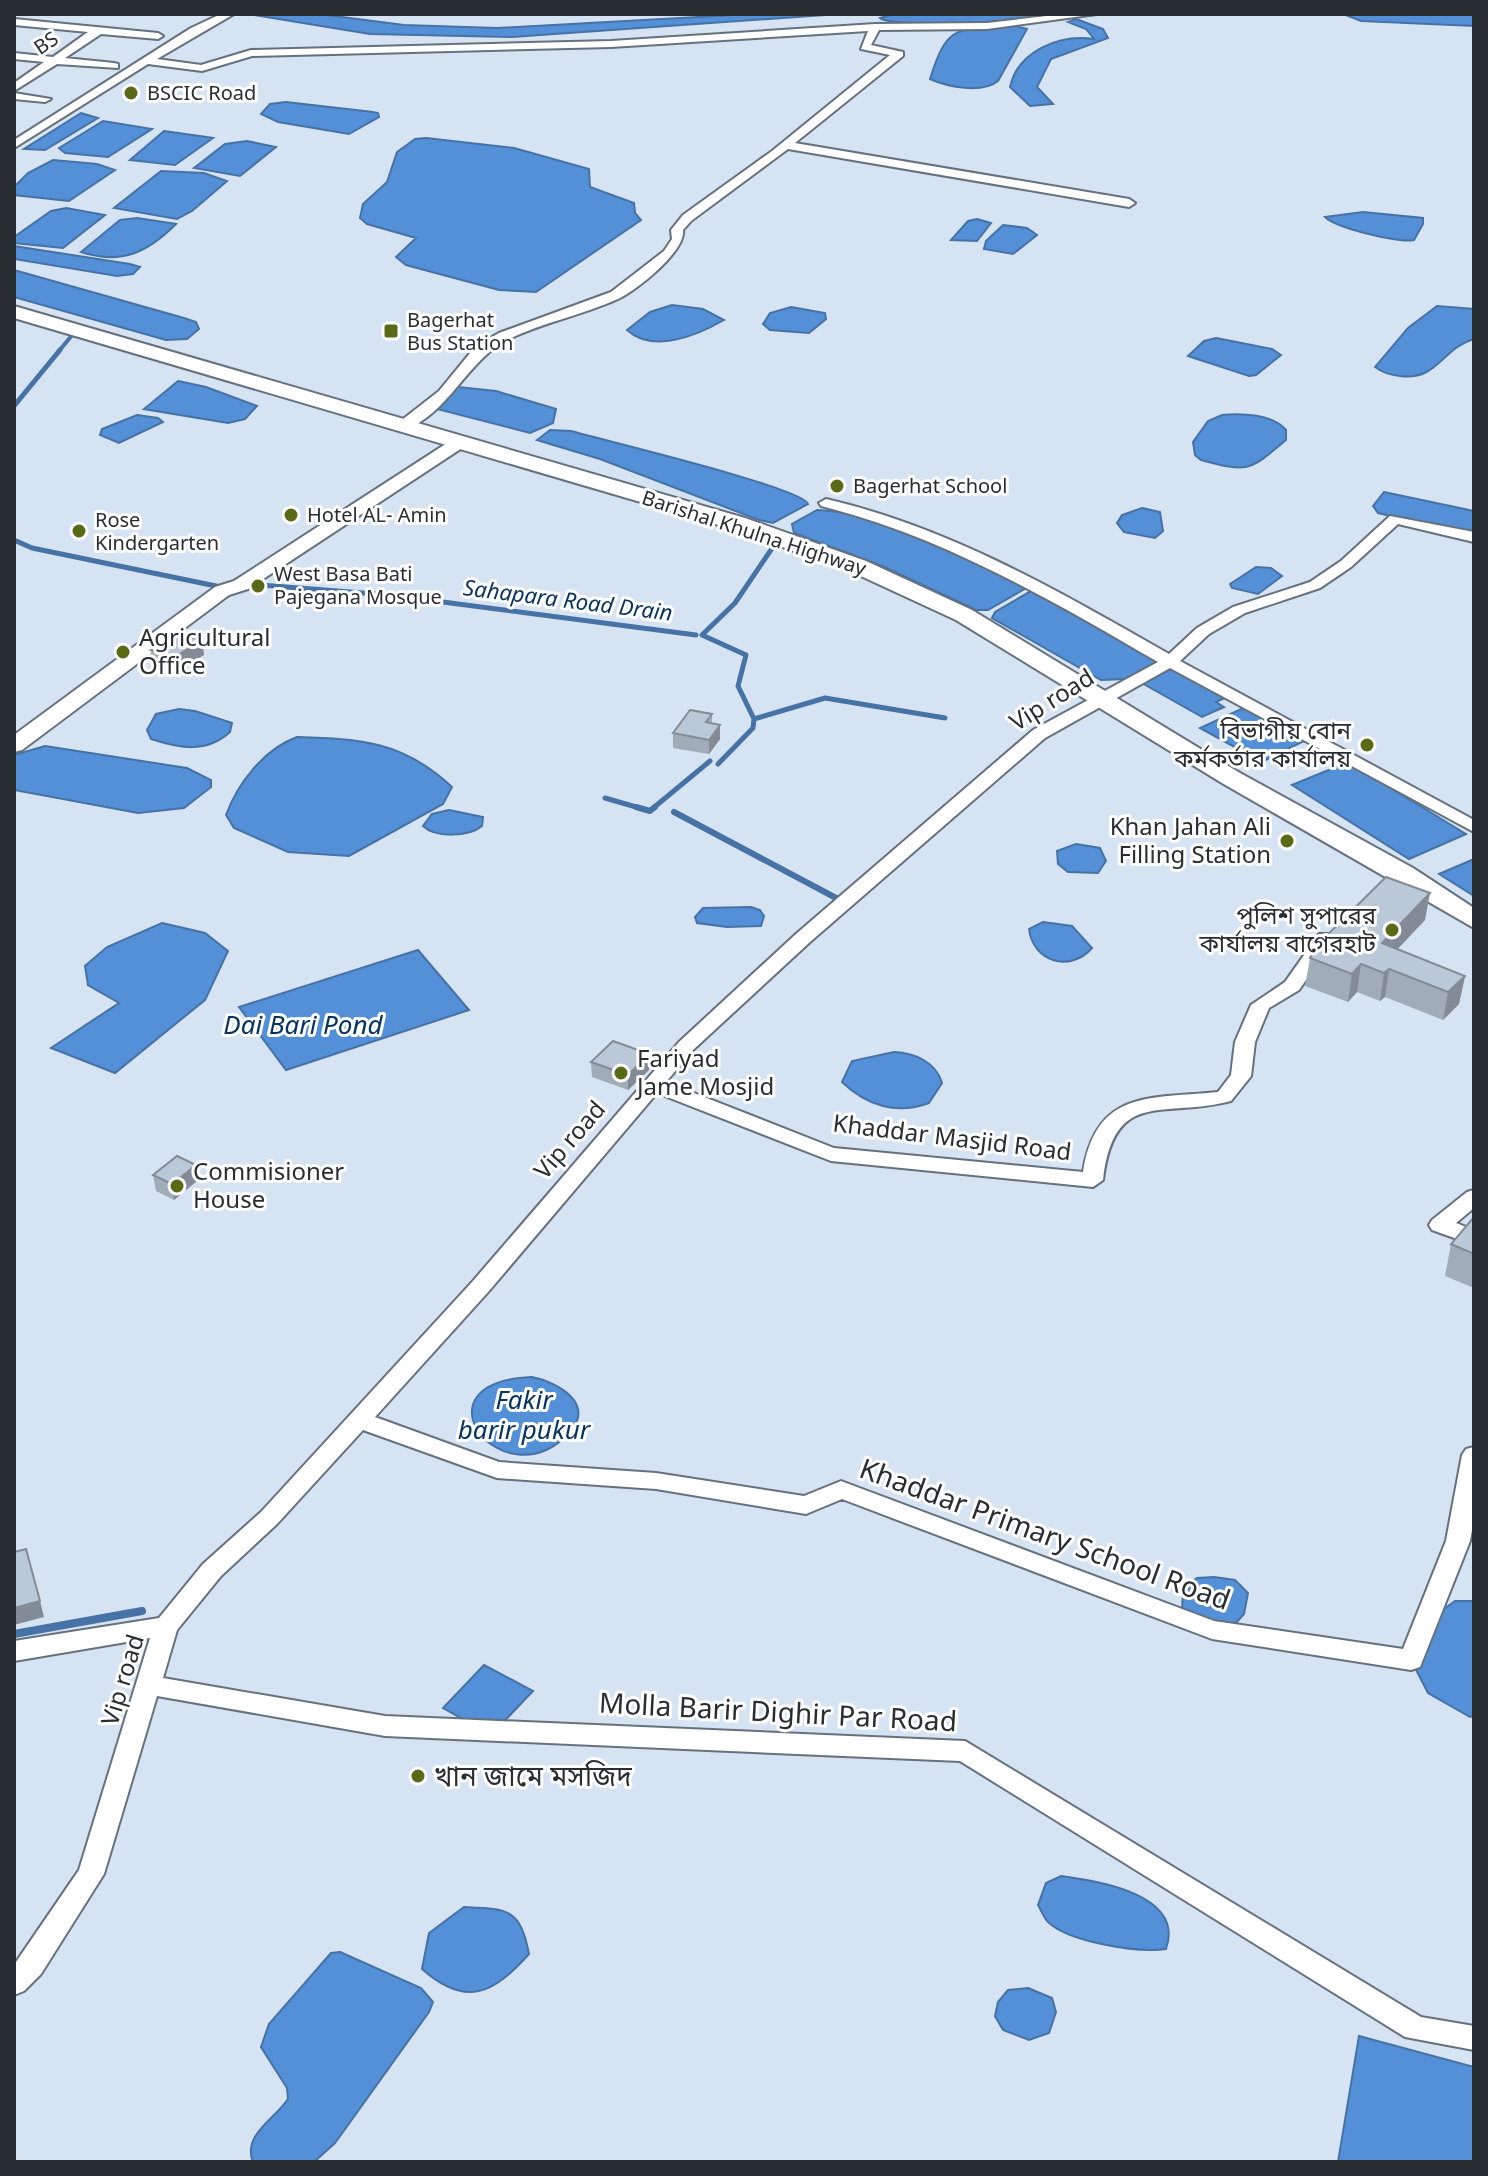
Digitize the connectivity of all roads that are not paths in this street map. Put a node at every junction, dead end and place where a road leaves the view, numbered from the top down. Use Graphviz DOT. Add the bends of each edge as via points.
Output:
graph roads {
  1 [pos="1092,14"];
  2 [pos="223,17"];
  3 [pos="14,22"];
  4 [pos="875,27"];
  5 [pos="99,30"];
  6 [pos="158,36"];
  7 [pos="14,56"];
  8 [pos="52,60"];
  9 [pos="148,61"];
  10 [pos="114,66"];
  11 [pos="14,88"];
  12 [pos="14,96"];
  13 [pos="45,99"];
  14 [pos="14,145"];
  15 [pos="785,145"];
  16 [pos="1129,203"];
  17 [pos="14,312"];
  18 [pos="403,426"];
  19 [pos="458,442"];
  20 [pos="826,503"];
  21 [pos="1474,537"];
  22 [pos="1171,661"];
  23 [pos="1102,698"];
  24 [pos="14,745"];
  25 [pos="1474,827"];
  26 [pos="1474,920"];
  27 [pos="1340,927"];
  28 [pos="653,1084"];
  29 [pos="1474,1197"];
  30 [pos="1474,1238"];
  31 [pos="360,1420"];
  32 [pos="1474,1455"];
  33 [pos="166,1626"];
  34 [pos="14,1651"];
  35 [pos="149,1685"];
  36 [pos="14,1983"];
  37 [pos="1474,2038"];
  1 -- 4 [label="street" via="987,26"];
  2 -- 9 [label="street"];
  3 -- 5 [label="street"];
  4 -- 9 [label="street" via="611,44 251,53 202,68"];
  4 -- 15 [label="street" via="865,47 899,54"];
  5 -- 6 [label="street"];
  5 -- 8 [label="street, BS"];
  7 -- 8 [label="street"];
  8 -- 10 [label="street"];
  8 -- 11 [label="street, BS"];
  9 -- 14 [label="street"];
  12 -- 13 [label="street"];
  15 -- 16 [label="street"];
  15 -- 18 [label="street" via="687,218 669,253 616,295 480,350 444,394"];
  17 -- 18 [label="highway, Barishal Khulna Highway"];
  18 -- 19 [label="highway, Barishal Khulna Highway"];
  19 -- 23 [label="highway, Barishal Khulna Highway" via="737,523 858,566 964,615"];
  19 -- 24 [label="main road" via="241,585 222,591"];
  20 -- 22 [label="street" via="861,511 994,564"];
  21 -- 22 [label="street, Vip road" via="1395,519 1315,585 1239,610 1203,631"];
  22 -- 23 [label="street, Vip road"];
  22 -- 25 [label="street"];
  23 -- 26 [label="highway, Barishal Khulna Highway"];
  23 -- 28 [label="street, Vip road" via="1039,734 999,767 686,1046"];
  27 -- 28 [label="street, Khaddar Masjid Road" via="1321,942 1292,986 1261,1005 1245,1042 1241,1076 1224,1097 1117,1117 1104,1134 1093,1180 831,1154"];
  28 -- 31 [label="street, Vip road"];
  29 -- 30 [label="street" via="1440,1225"];
  31 -- 32 [label="street, Khaddar Primary School Road" via="497,1470 656,1481 806,1505 841,1490 1212,1630 1411,1660 1458,1541"];
  31 -- 33 [label="street, Vip road" via="269,1518 212,1570"];
  33 -- 34 [label="street"];
  33 -- 35 [label="street, Vip road"];
  35 -- 36 [label="street, Vip road" via="91,1874 31,1966"];
  35 -- 37 [label="street, Molla Barir Dighir Par Road" via="385,1726 965,1751 1415,2028"];
}
